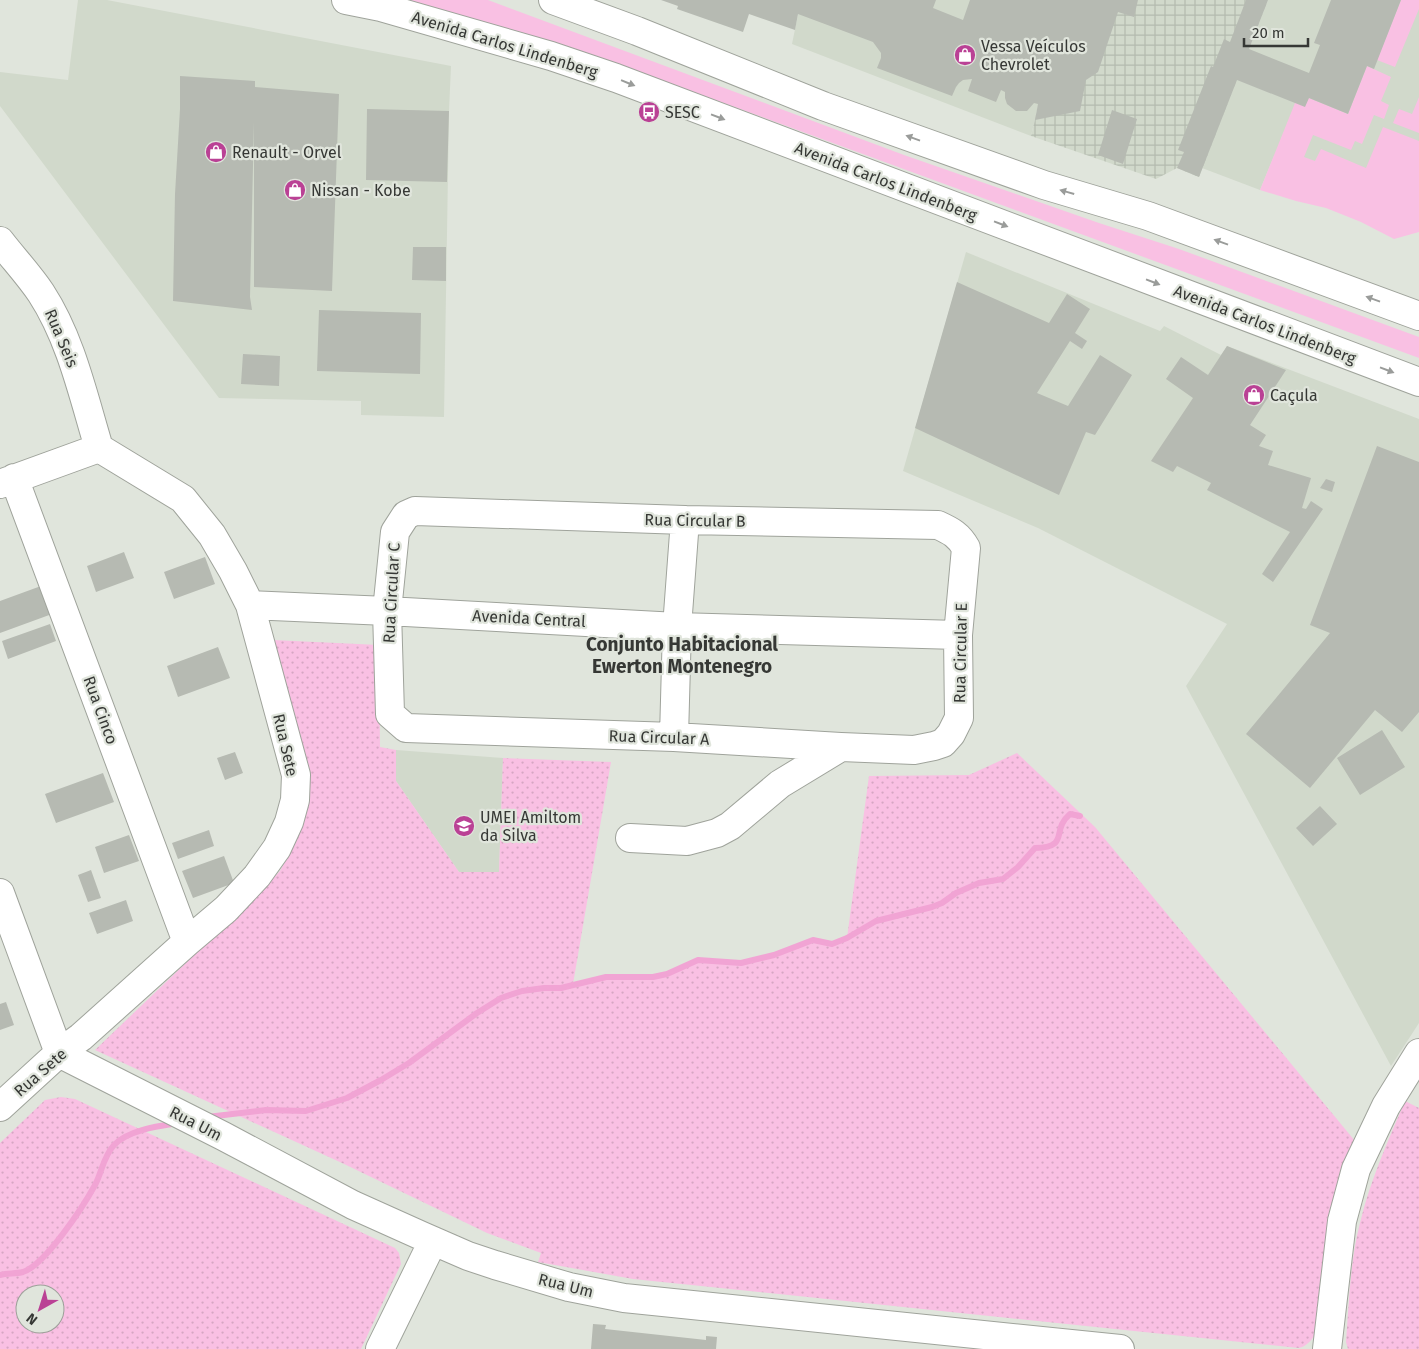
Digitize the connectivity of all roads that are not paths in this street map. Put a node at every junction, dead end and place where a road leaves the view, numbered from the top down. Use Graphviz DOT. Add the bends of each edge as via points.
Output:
graph roads {
  1 [pos="346,0"];
  2 [pos="553,0"];
  3 [pos="0,241"];
  4 [pos="1419,316"];
  5 [pos="1419,382"];
  6 [pos="99,448"];
  7 [pos="7,481"];
  8 [pos="415,511"];
  9 [pos="685,520"];
  10 [pos="966,548"];
  11 [pos="250,606"];
  12 [pos="387,611"];
  13 [pos="677,626"];
  14 [pos="958,635"];
  15 [pos="390,714"];
  16 [pos="674,737"];
  17 [pos="934,746"];
  18 [pos="840,747"];
  19 [pos="630,838"];
  20 [pos="0,893"];
  21 [pos="187,942"];
  22 [pos="59,1053"];
  23 [pos="1419,1053"];
  24 [pos="0,1107"];
  25 [pos="433,1241"];
  26 [pos="380,1349"];
  27 [pos="1120,1349"];
  28 [pos="1327,1349"];
  1 -- 5 [label="street, Avenida Carlos Lindenberg, one-way" via="542,53 616,78"];
  4 -- 2 [label="street, one-way" via="1148,216 1044,185 832,109 637,30"];
  3 -- 6 [label="street, Rua Seis" via="41,292 58,324 72,356"];
  6 -- 7 [label="street"];
  6 -- 11 [label="street, Rua Sete" via="183,499 212,535"];
  7 -- 21 [label="street, Rua Cinco"];
  8 -- 9 [label="street, Rua Circular B"];
  8 -- 12 [label="street, Rua Circular C" via="406,515 395,532"];
  9 -- 10 [label="street, Rua Circular B" via="938,525 961,538"];
  9 -- 13 [label="street"];
  10 -- 14 [label="street, Rua Circular E"];
  11 -- 12 [label="street, Avenida Central"];
  11 -- 21 [label="street, Rua Sete" via="296,775 295,800 277,848 257,876 226,909"];
  12 -- 13 [label="street, Avenida Central"];
  12 -- 15 [label="street, Rua Circular C"];
  13 -- 14 [label="street, Avenida Central"];
  13 -- 16 [label="street"];
  14 -- 17 [label="street, Rua Circular E" via="959,718 943,743"];
  15 -- 16 [label="street, Rua Circular A" via="406,728"];
  16 -- 18 [label="street, Rua Circular A"];
  17 -- 18 [label="street, Rua Circular A" via="914,750"];
  18 -- 19 [label="street" via="780,784 717,833 687,841"];
  20 -- 22 [label="street"];
  21 -- 22 [label="street, Rua Sete"];
  22 -- 24 [label="street, Rua Sete"];
  22 -- 25 [label="street, Rua Um" via="353,1205"];
  23 -- 28 [label="street" via="1386,1106 1356,1169 1342,1221"];
  25 -- 26 [label="street"];
  25 -- 27 [label="street, Rua Um" via="527,1275 624,1298"];
}
